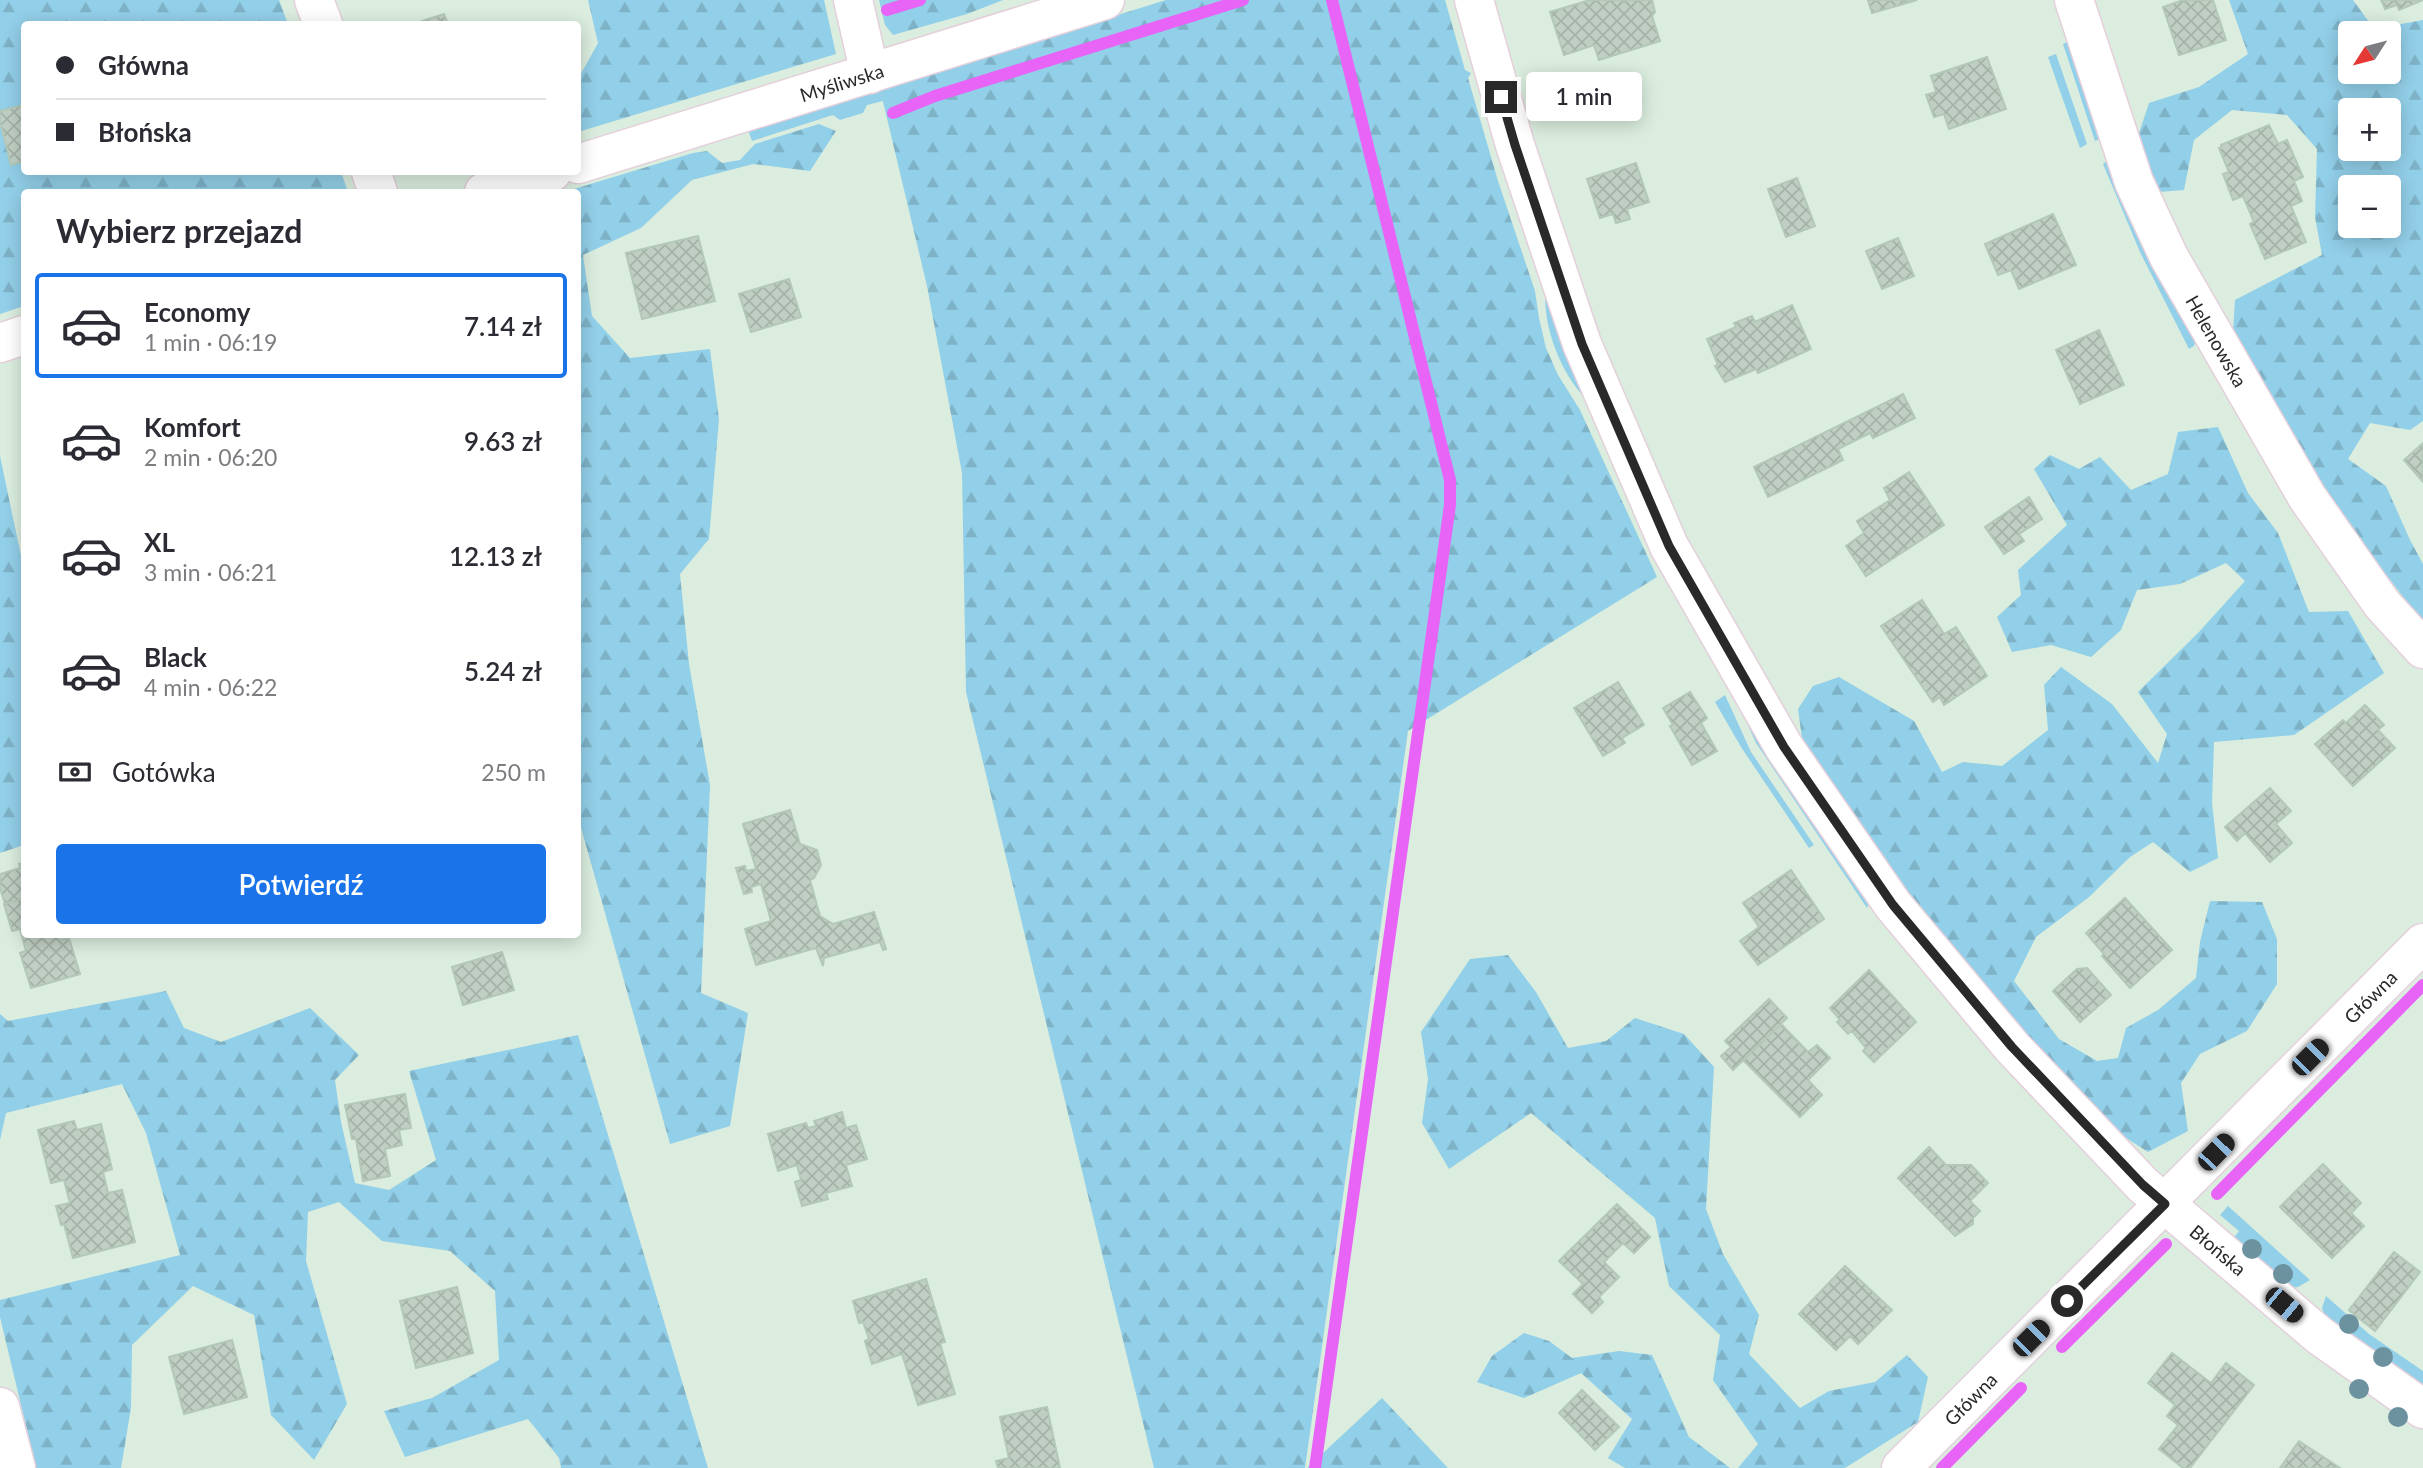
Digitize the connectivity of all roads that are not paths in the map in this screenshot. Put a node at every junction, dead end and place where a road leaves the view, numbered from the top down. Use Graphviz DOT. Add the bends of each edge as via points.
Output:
graph roads {
  1 [pos="314,0"];
  2 [pos="853,0"];
  3 [pos="1105,0"];
  4 [pos="1474,0"];
  5 [pos="2074,0"];
  6 [pos="322,21"];
  7 [pos="870,74"];
  8 [pos="581,163"];
  9 [pos="542,175"];
  10 [pos="494,189"];
  11 [pos="21,336"];
  12 [pos="0,343"];
  13 [pos="2423,649"];
  14 [pos="2423,943"];
  15 [pos="2165,1204"];
  16 [pos="0,1407"];
  17 [pos="2423,1409"];
  18 [pos="16,1468"];
  19 [pos="1901,1468"];
  1 -- 6 [label="street"];
  2 -- 7 [label="street"];
  3 -- 7 [label="street, Myśliwska"];
  4 -- 15 [label="street, Błońska" via="1515,145 1582,344 1669,546 1784,747 1893,905 2012,1047"];
  5 -- 13 [label="street, Helenowska" via="2134,182 2169,257 2307,497 2382,604"];
  7 -- 8 [label="street, Myśliwska"];
  9 -- 10 [label="street"];
  11 -- 12 [label="street"];
  14 -- 15 [label="street, Główna"];
  15 -- 17 [label="street, Błońska" via="2320,1336"];
  15 -- 19 [label="street, Główna"];
  16 -- 18 [label="street"];
}
